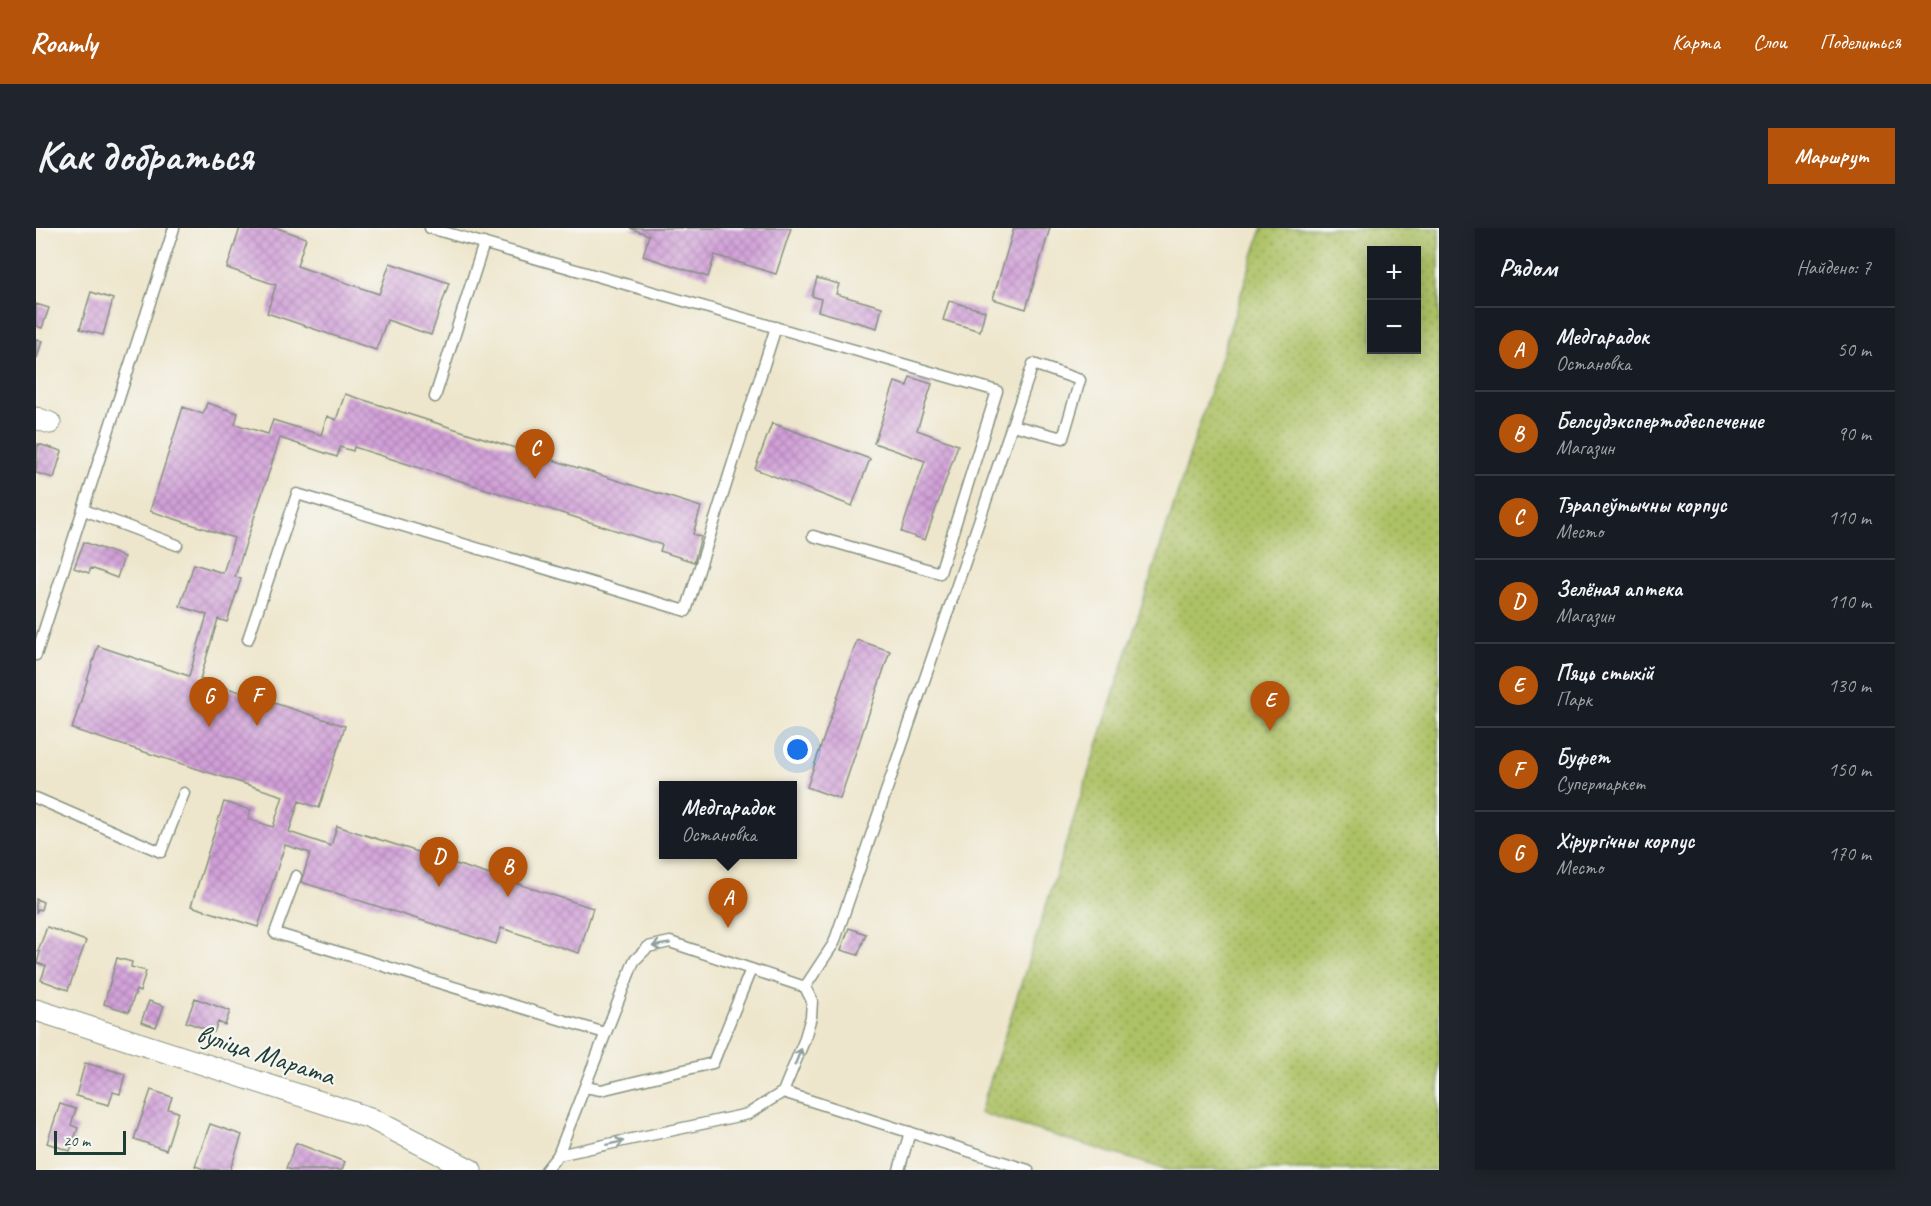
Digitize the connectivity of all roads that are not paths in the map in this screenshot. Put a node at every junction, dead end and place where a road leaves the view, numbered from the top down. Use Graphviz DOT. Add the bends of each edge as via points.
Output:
graph roads {
  1 [pos="174,228"];
  2 [pos="430,228"];
  3 [pos="455,231"];
  4 [pos="484,243"];
  5 [pos="776,327"];
  6 [pos="435,397"];
  7 [pos="1012,424"];
  8 [pos="84,510"];
  9 [pos="813,536"];
  10 [pos="177,544"];
  11 [pos="248,639"];
  12 [pos="36,655"];
  13 [pos="183,793"];
  14 [pos="36,798"];
  15 [pos="296,876"];
  16 [pos="751,969"];
  17 [pos="805,987"];
  18 [pos="36,1010"];
  19 [pos="605,1033"];
  20 [pos="585,1087"];
  21 [pos="783,1092"];
  22 [pos="910,1132"];
  23 [pos="558,1155"];
  24 [pos="471,1170"];
  25 [pos="546,1170"];
  26 [pos="899,1170"];
  27 [pos="1028,1170"];
  1 -- 8 [label="lane"];
  2 -- 3 [label="lane"];
  3 -- 4 [label="lane"];
  4 -- 5 [label="lane"];
  4 -- 6 [label="lane"];
  5 -- 9 [label="lane" via="997,391 940,573"];
  5 -- 11 [label="lane" via="686,611 297,494"];
  7 -- 7 [label="lane" via="1063,438 1080,380 1033,364"];
  7 -- 17 [label="lane" via="834,943"];
  8 -- 10 [label="lane"];
  8 -- 12 [label="lane"];
  13 -- 14 [label="lane" via="161,852"];
  15 -- 19 [label="lane" via="275,933"];
  16 -- 17 [label="lane"];
  16 -- 19 [label="lane, one-way" via="670,942 648,947 634,961"];
  16 -- 20 [label="lane" via="713,1063 601,1090"];
  21 -- 17 [label="lane, one-way" via="811,1017 812,1001"];
  18 -- 24 [label="street, вуліца Марата" via="370,1118"];
  19 -- 20 [label="lane"];
  20 -- 23 [label="lane"];
  21 -- 22 [label="lane"];
  23 -- 21 [label="lane, one-way" via="748,1114"];
  22 -- 26 [label="lane"];
  22 -- 27 [label="lane"];
  23 -- 25 [label="lane"];
}
